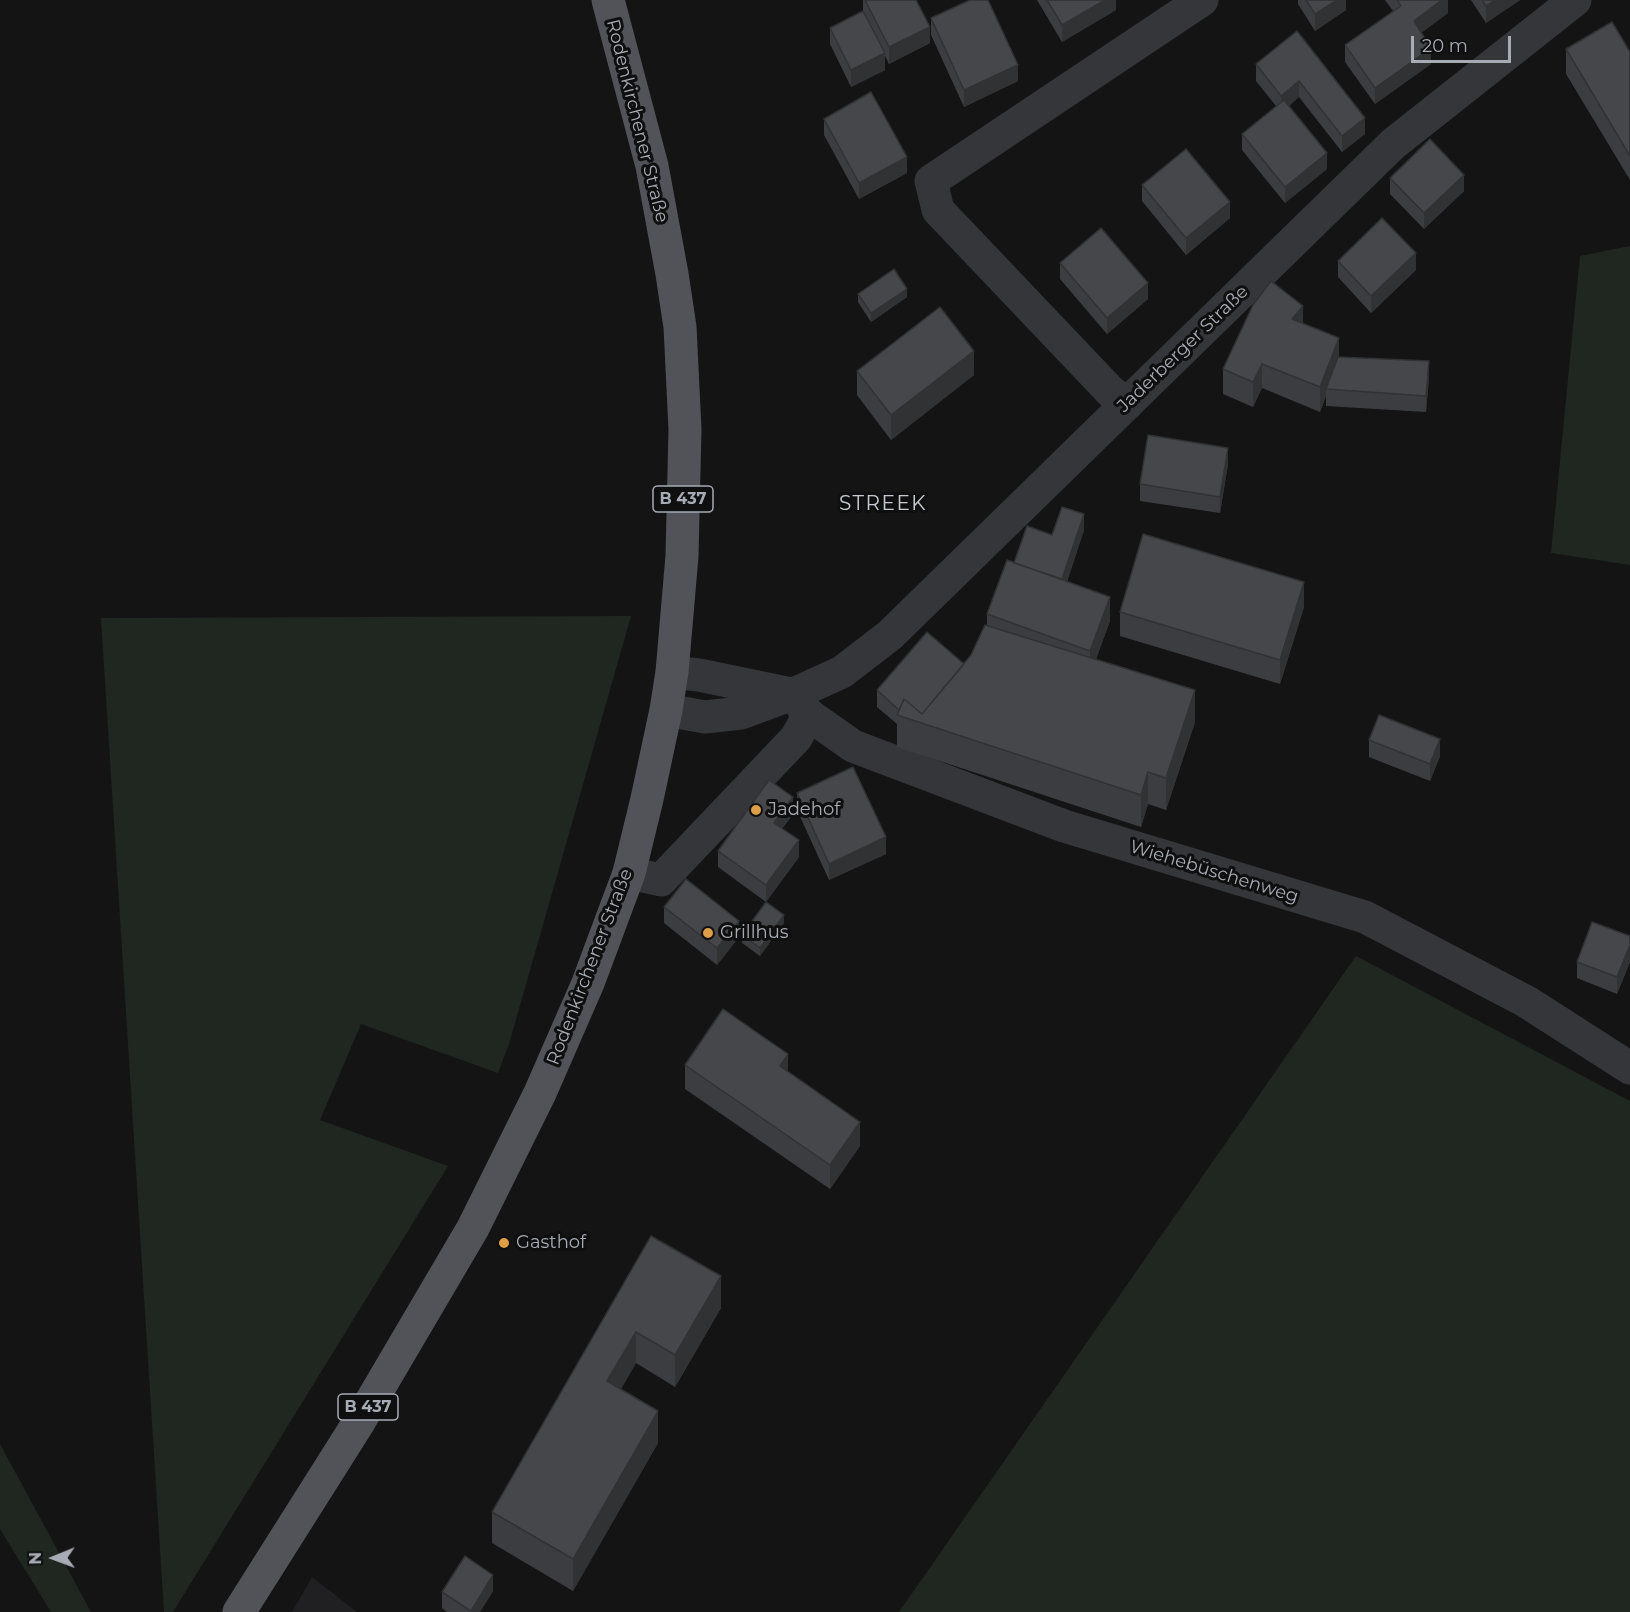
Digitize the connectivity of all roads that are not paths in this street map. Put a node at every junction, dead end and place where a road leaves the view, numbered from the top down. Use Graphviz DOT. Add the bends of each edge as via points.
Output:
graph roads {
  1 [pos="608,0"];
  2 [pos="1202,0"];
  3 [pos="1575,0"];
  4 [pos="1127,404"];
  5 [pos="672,672"];
  6 [pos="799,700"];
  7 [pos="666,710"];
  8 [pos="629,873"];
  9 [pos="1630,1068"];
  10 [pos="239,1612"];
  1 -- 5 [label="main road, Rodenkirchener Straße / B 437" via="652,166 680,327 685,429 682,545"];
  2 -- 4 [label="street" via="931,181 938,210 1111,392"];
  3 -- 4 [label="street, Jaderberger Straße" via="1393,144"];
  4 -- 6 [label="street, Jaderberger Straße" via="890,635"];
  5 -- 6 [label="street"];
  5 -- 7 [label="main road, Rodenkirchener Straße / B 437"];
  6 -- 7 [label="street, Jaderberger Straße" via="705,717"];
  6 -- 8 [label="street" via="796,738 662,880"];
  6 -- 9 [label="street, Wiehebüschenweg" via="853,746 1064,826 1365,917 1527,1002"];
  7 -- 8 [label="main road, Rodenkirchener Straße / B 437"];
  8 -- 10 [label="main road, Rodenkirchener Straße / B 437" via="588,983 540,1093 473,1228 359,1422"];
}
